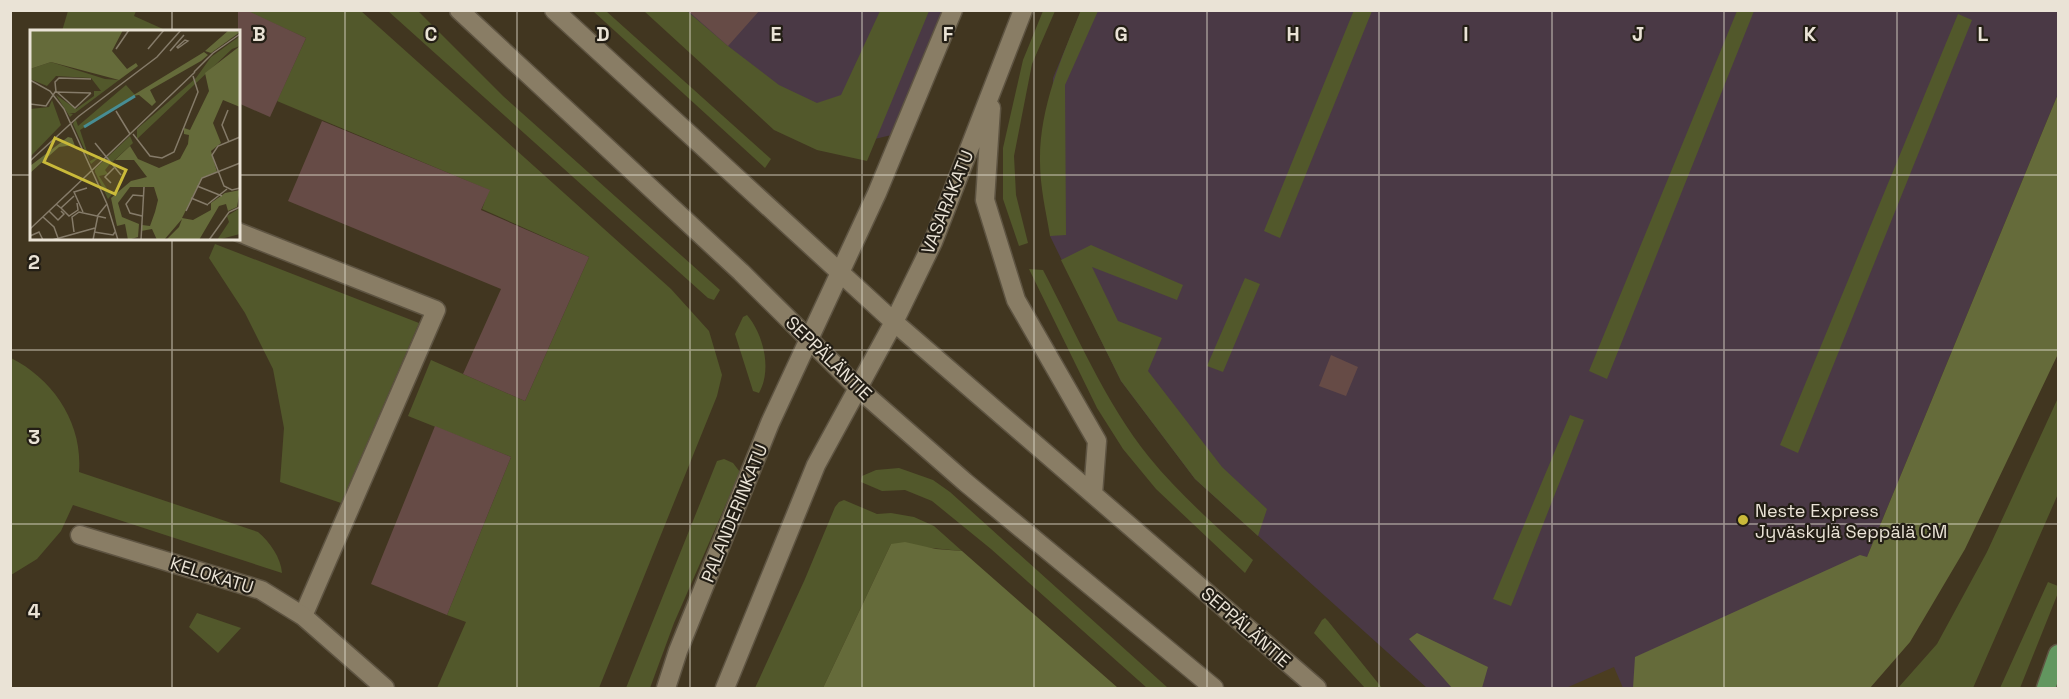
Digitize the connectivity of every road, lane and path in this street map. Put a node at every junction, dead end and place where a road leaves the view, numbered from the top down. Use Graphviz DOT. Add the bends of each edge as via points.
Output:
graph roads {
  1 [pos="459,10"];
  2 [pos="554,10"];
  3 [pos="953,10"];
  4 [pos="1023,10"];
  5 [pos="992,93"];
  6 [pos="240,233"];
  7 [pos="841,274"];
  8 [pos="894,322"];
  9 [pos="810,340"];
  10 [pos="859,388"];
  11 [pos="1093,494"];
  12 [pos="80,535"];
  13 [pos="303,616"];
  14 [pos="2058,654"];
  15 [pos="385,688"];
  16 [pos="666,688"];
  17 [pos="724,688"];
  18 [pos="1214,688"];
  19 [pos="1317,688"];
  20 [pos="2046,688"];
  1 -- 9 [label="street, SEPPÄLÄNTIE"];
  2 -- 7 [label="street, SEPPÄLÄNTIE"];
  3 -- 7 [label="street"];
  4 -- 5 [label="street, VASARAKATU"];
  5 -- 8 [label="street, VASARAKATU" via="933,242"];
  5 -- 11 [label="street" via="985,200 1016,300 1097,441"];
  6 -- 13 [label="street" via="436,309"];
  7 -- 8 [label="street, SEPPÄLÄNTIE"];
  7 -- 9 [label="street"];
  8 -- 10 [label="street, VASARAKATU"];
  8 -- 11 [label="street, SEPPÄLÄNTIE"];
  9 -- 10 [label="street, SEPPÄLÄNTIE"];
  9 -- 16 [label="street, PALANDERINKATU" via="770,423"];
  10 -- 17 [label="street" via="816,465"];
  10 -- 18 [label="street, SEPPÄLÄNTIE" via="965,482"];
  11 -- 19 [label="street, SEPPÄLÄNTIE"];
  12 -- 13 [label="street, KELOKATU" via="261,590"];
  13 -- 15 [label="street, KELOKATU"];
  14 -- 20 [label="main road"];
}
